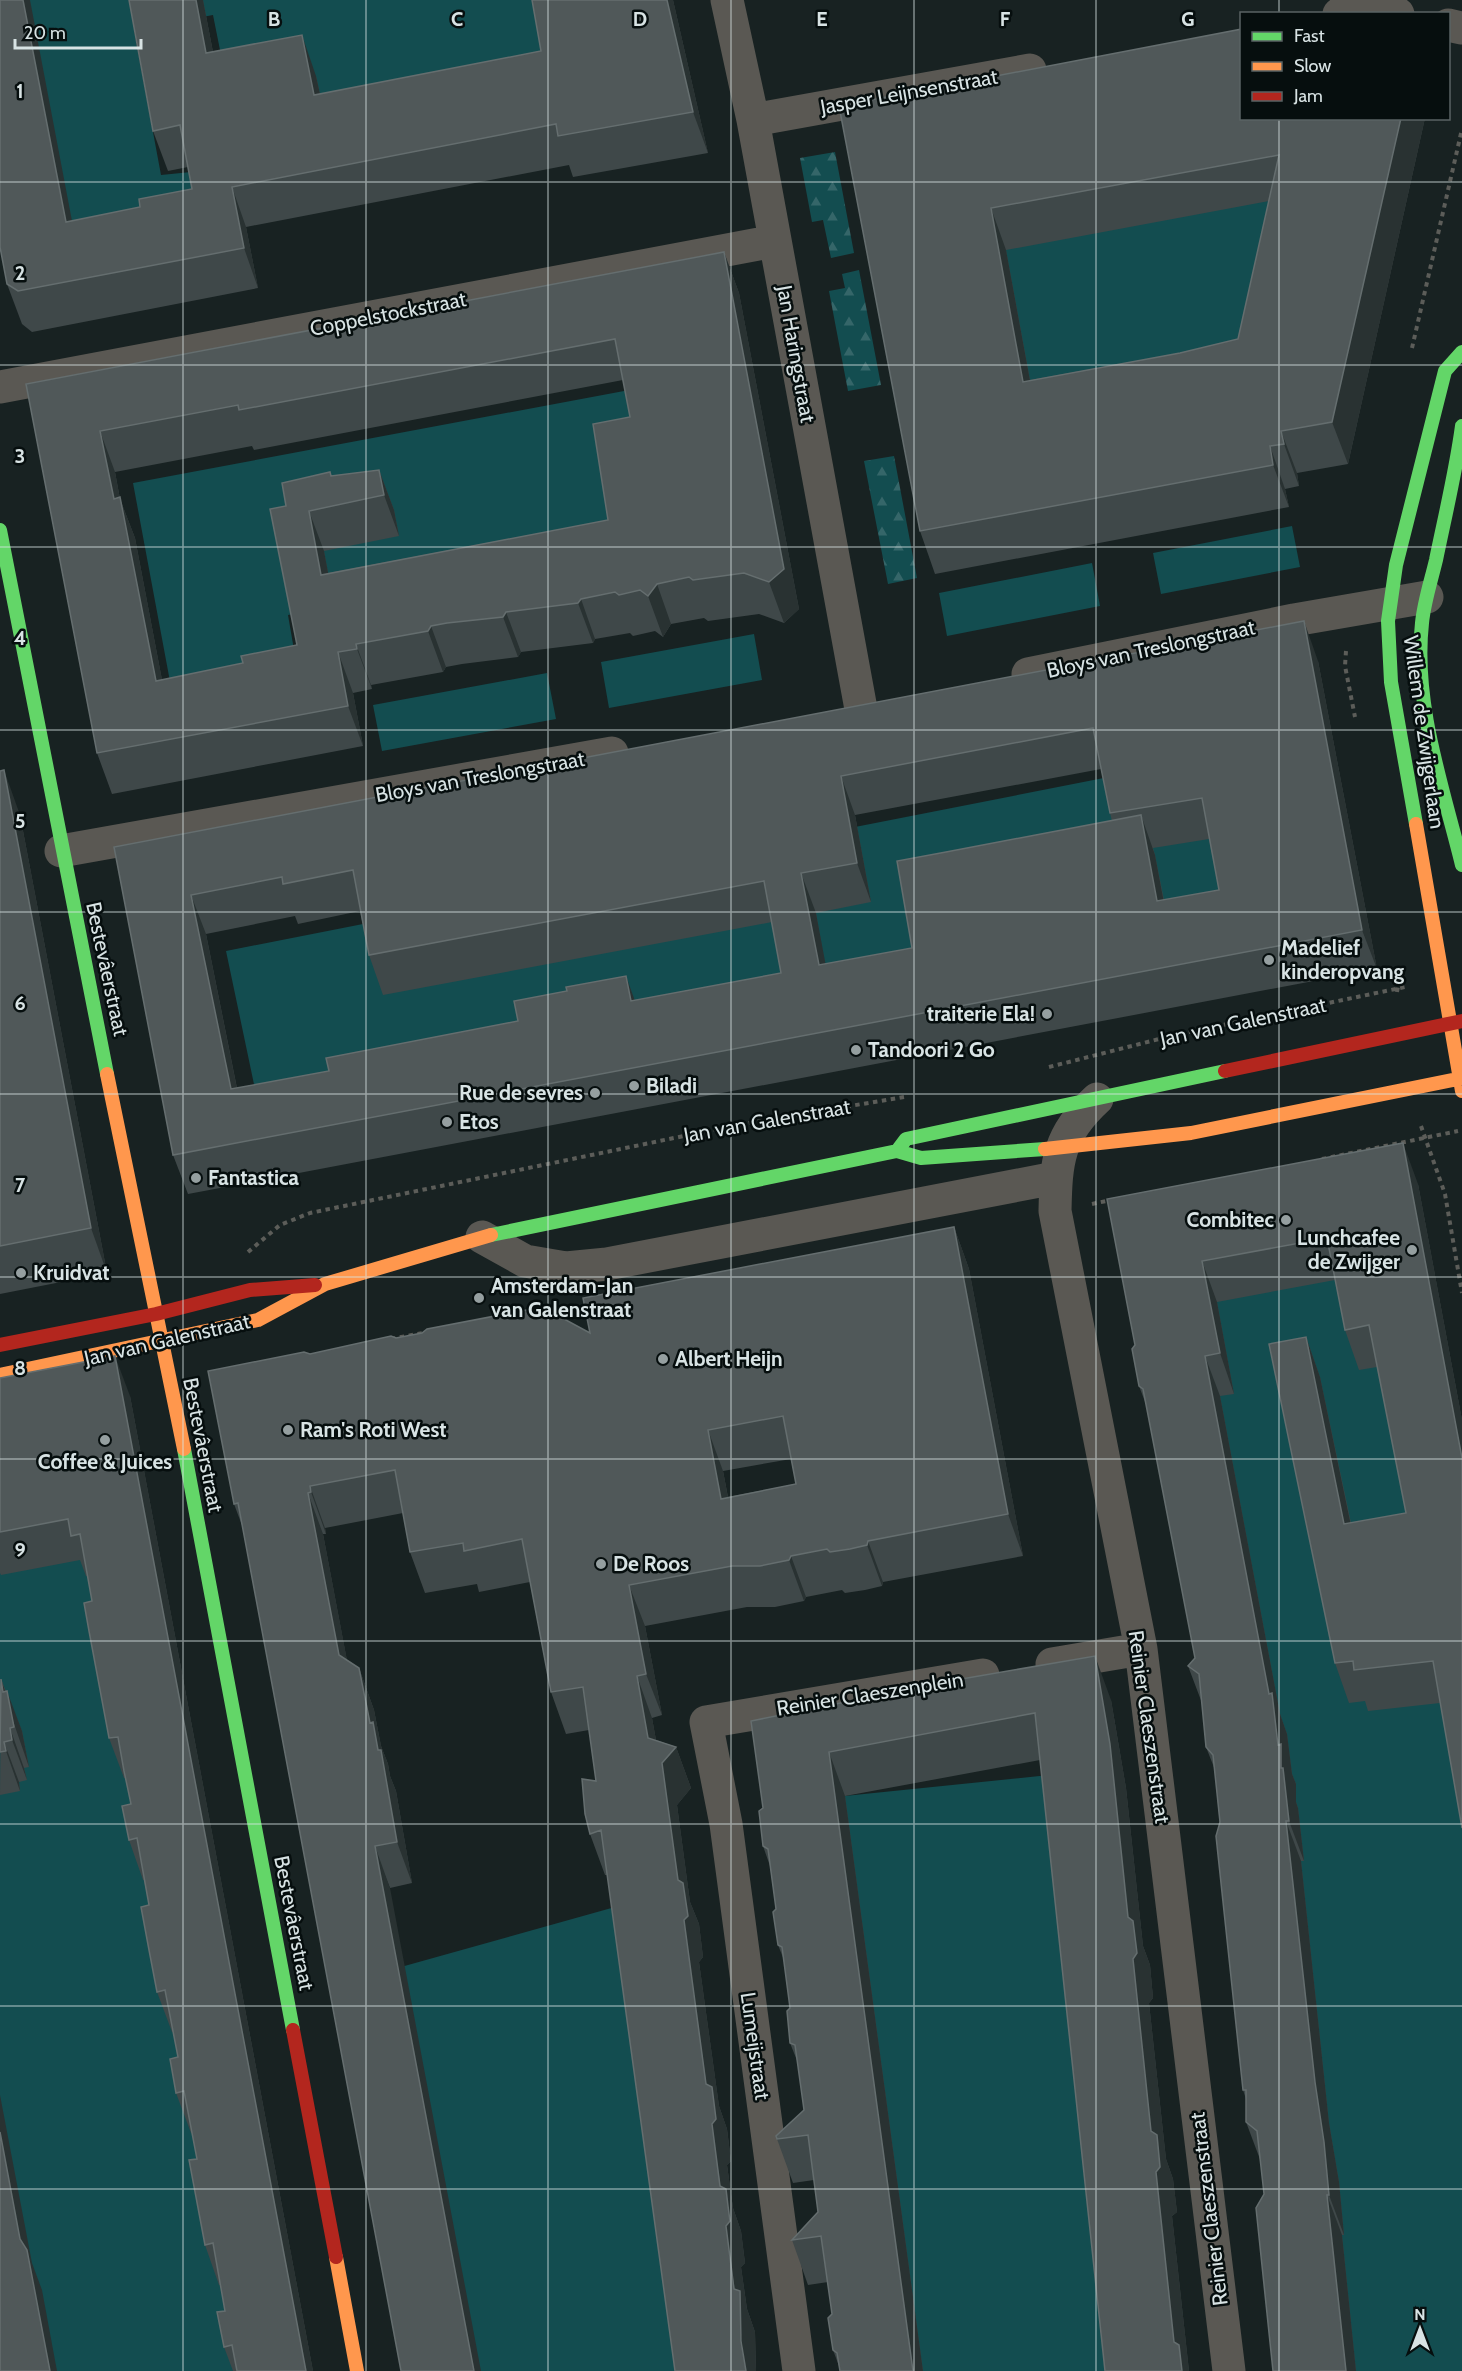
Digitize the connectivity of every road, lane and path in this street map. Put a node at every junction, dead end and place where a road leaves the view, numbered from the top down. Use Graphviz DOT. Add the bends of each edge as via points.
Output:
graph roads {
  1 [pos="727,0"];
  2 [pos="1350,12"];
  3 [pos="1389,12"];
  4 [pos="1055,65"];
  5 [pos="753,120"];
  6 [pos="775,241"];
  7 [pos="1462,352"];
  8 [pos="0,387"];
  9 [pos="1462,426"];
  10 [pos="0,530"];
  11 [pos="1427,597"];
  12 [pos="1389,605"];
  13 [pos="998,681"];
  14 [pos="895,702"];
  15 [pos="861,709"];
  16 [pos="826,715"];
  17 [pos="641,748"];
  18 [pos="61,851"];
  19 [pos="1462,865"];
  20 [pos="1396,990"];
  21 [pos="1456,1022"];
  22 [pos="1042,1069"];
  23 [pos="1461,1083"];
  24 [pos="906,1097"];
  25 [pos="1097,1099"];
  26 [pos="1462,1130"];
  27 [pos="897,1152"];
  28 [pos="1058,1163"];
  29 [pos="482,1237"];
  30 [pos="240,1257"];
  31 [pos="325,1284"];
  32 [pos="1462,1293"];
  33 [pos="156,1314"];
  34 [pos="164,1342"];
  35 [pos="0,1345"];
  36 [pos="0,1375"];
  37 [pos="1141,1649"];
  38 [pos="706,1722"];
  39 [pos="357,2371"];
  40 [pos="799,2371"];
  41 [pos="1229,2371"];
  1 -- 5 [label="street, Jan Haringstraat"];
  2 -- 3 [label="street" via="1371,8"];
  4 -- 5 [label="street, Jasper Leijnsenstraat"];
  5 -- 6 [label="street, Jan Haringstraat"];
  6 -- 8 [label="street, Coppelstockstraat"];
  6 -- 15 [label="street, Jan Haringstraat"];
  7 -- 12 [label="street, Willem de Zwijgerlaan" via="1445,371 1412,492"];
  9 -- 11 [label="street, Willem de Zwijgerlaan" via="1448,510"];
  10 -- 18 [label="street, Bestevâerstraat"];
  11 -- 12 [label="street, Bloys van Treslongstraat"];
  11 -- 19 [label="street, Willem de Zwijgerlaan" via="1420,645 1422,684"];
  12 -- 13 [label="street, Bloys van Treslongstraat" via="1294,620"];
  12 -- 21 [label="street, Willem de Zwijgerlaan" via="1391,682"];
  14 -- 15 [label="street"];
  15 -- 16 [label="street"];
  17 -- 18 [label="street, Bloys van Treslongstraat"];
  18 -- 33 [label="street, Bestevâerstraat"];
  20 -- 22 [label="path, Jan van Galenstraat" via="1175,1035"];
  21 -- 23 [label="street, Willem de Zwijgerlaan"];
  21 -- 25 [label="street, Jan van Galenstraat"];
  23 -- 28 [label="street, Jan van Galenstraat" via="1191,1133"];
  24 -- 30 [label="path, Jan van Galenstraat" via="742,1124 310,1213 280,1225"];
  25 -- 27 [label="street, Jan van Galenstraat" via="906,1139"];
  25 -- 28 [label="street" via="1081,1114"];
  26 -- 32 [label="path" via="1424,1138 1445,1194"];
  27 -- 28 [label="street, Jan van Galenstraat" via="921,1158"];
  27 -- 29 [label="street, Jan van Galenstraat"];
  28 -- 29 [label="street, Jan van Galenstraat" via="607,1264 566,1268 525,1261"];
  28 -- 37 [label="street, Reinier Claeszenstraat" via="1055,1211"];
  29 -- 31 [label="street, Jan van Galenstraat"];
  31 -- 33 [label="street, Jan van Galenstraat" via="250,1290"];
  31 -- 34 [label="street, Jan van Galenstraat" via="258,1320"];
  33 -- 34 [label="street, Bestevâerstraat"];
  33 -- 35 [label="street, Jan van Galenstraat"];
  34 -- 36 [label="street, Jan van Galenstraat"];
  34 -- 39 [label="street, Bestevâerstraat"];
  37 -- 38 [label="street, Reinier Claeszenplein"];
  37 -- 41 [label="street, Reinier Claeszenstraat"];
  38 -- 40 [label="street, Lumeijstraat" via="726,1824"];
}
